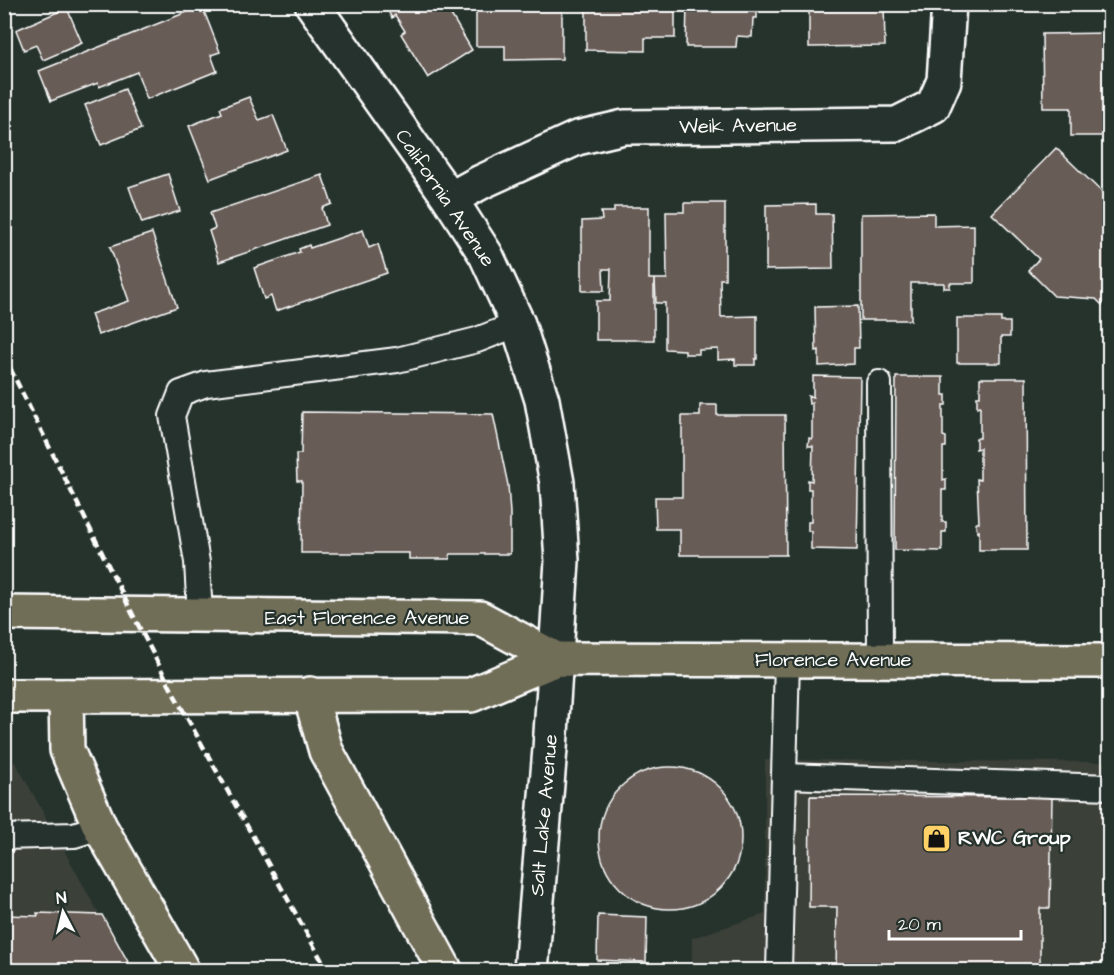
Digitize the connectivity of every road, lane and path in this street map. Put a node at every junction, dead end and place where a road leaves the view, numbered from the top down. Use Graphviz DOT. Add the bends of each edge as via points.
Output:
graph roads {
  1 [pos="312,4"];
  2 [pos="949,4"];
  3 [pos="450,200"];
  4 [pos="518,324"];
  5 [pos="879,382"];
  6 [pos="4,613"];
  7 [pos="200,616"];
  8 [pos="556,659"];
  9 [pos="787,660"];
  10 [pos="880,660"];
  11 [pos="1110,662"];
  12 [pos="310,694"];
  13 [pos="4,696"];
  14 [pos="66,696"];
  15 [pos="785,776"];
  16 [pos="1110,787"];
  17 [pos="100,826"];
  18 [pos="4,837"];
  19 [pos="182,970"];
  20 [pos="445,970"];
  21 [pos="531,970"];
  22 [pos="779,970"];
  1 -- 3 [label="street, California Avenue"];
  2 -- 3 [label="street, Weik Avenue" via="944,81 933,106 897,124 624,127 577,138"];
  3 -- 4 [label="street, California Avenue" via="486,255"];
  4 -- 7 [label="lane" via="477,340 397,360 206,384 181,393 172,417 197,562"];
  4 -- 8 [label="street, California Avenue" via="542,400 557,483 562,561"];
  5 -- 10 [label="lane"];
  6 -- 7 [label="main road, East Florence Avenue"];
  7 -- 8 [label="main road, East Florence Avenue" via="480,618"];
  8 -- 9 [label="main road, Florence Avenue"];
  8 -- 12 [label="main road" via="471,695"];
  8 -- 21 [label="street, Salt Lake Avenue"];
  9 -- 10 [label="main road, Florence Avenue"];
  9 -- 15 [label="lane"];
  10 -- 11 [label="main road, Florence Avenue"];
  12 -- 14 [label="main road"];
  12 -- 20 [label="main road" via="326,751"];
  13 -- 14 [label="main road"];
  14 -- 17 [label="main road" via="68,750"];
  15 -- 16 [label="lane"];
  15 -- 22 [label="lane"];
  17 -- 18 [label="lane" via="74,835"];
  17 -- 19 [label="main road"];
}
